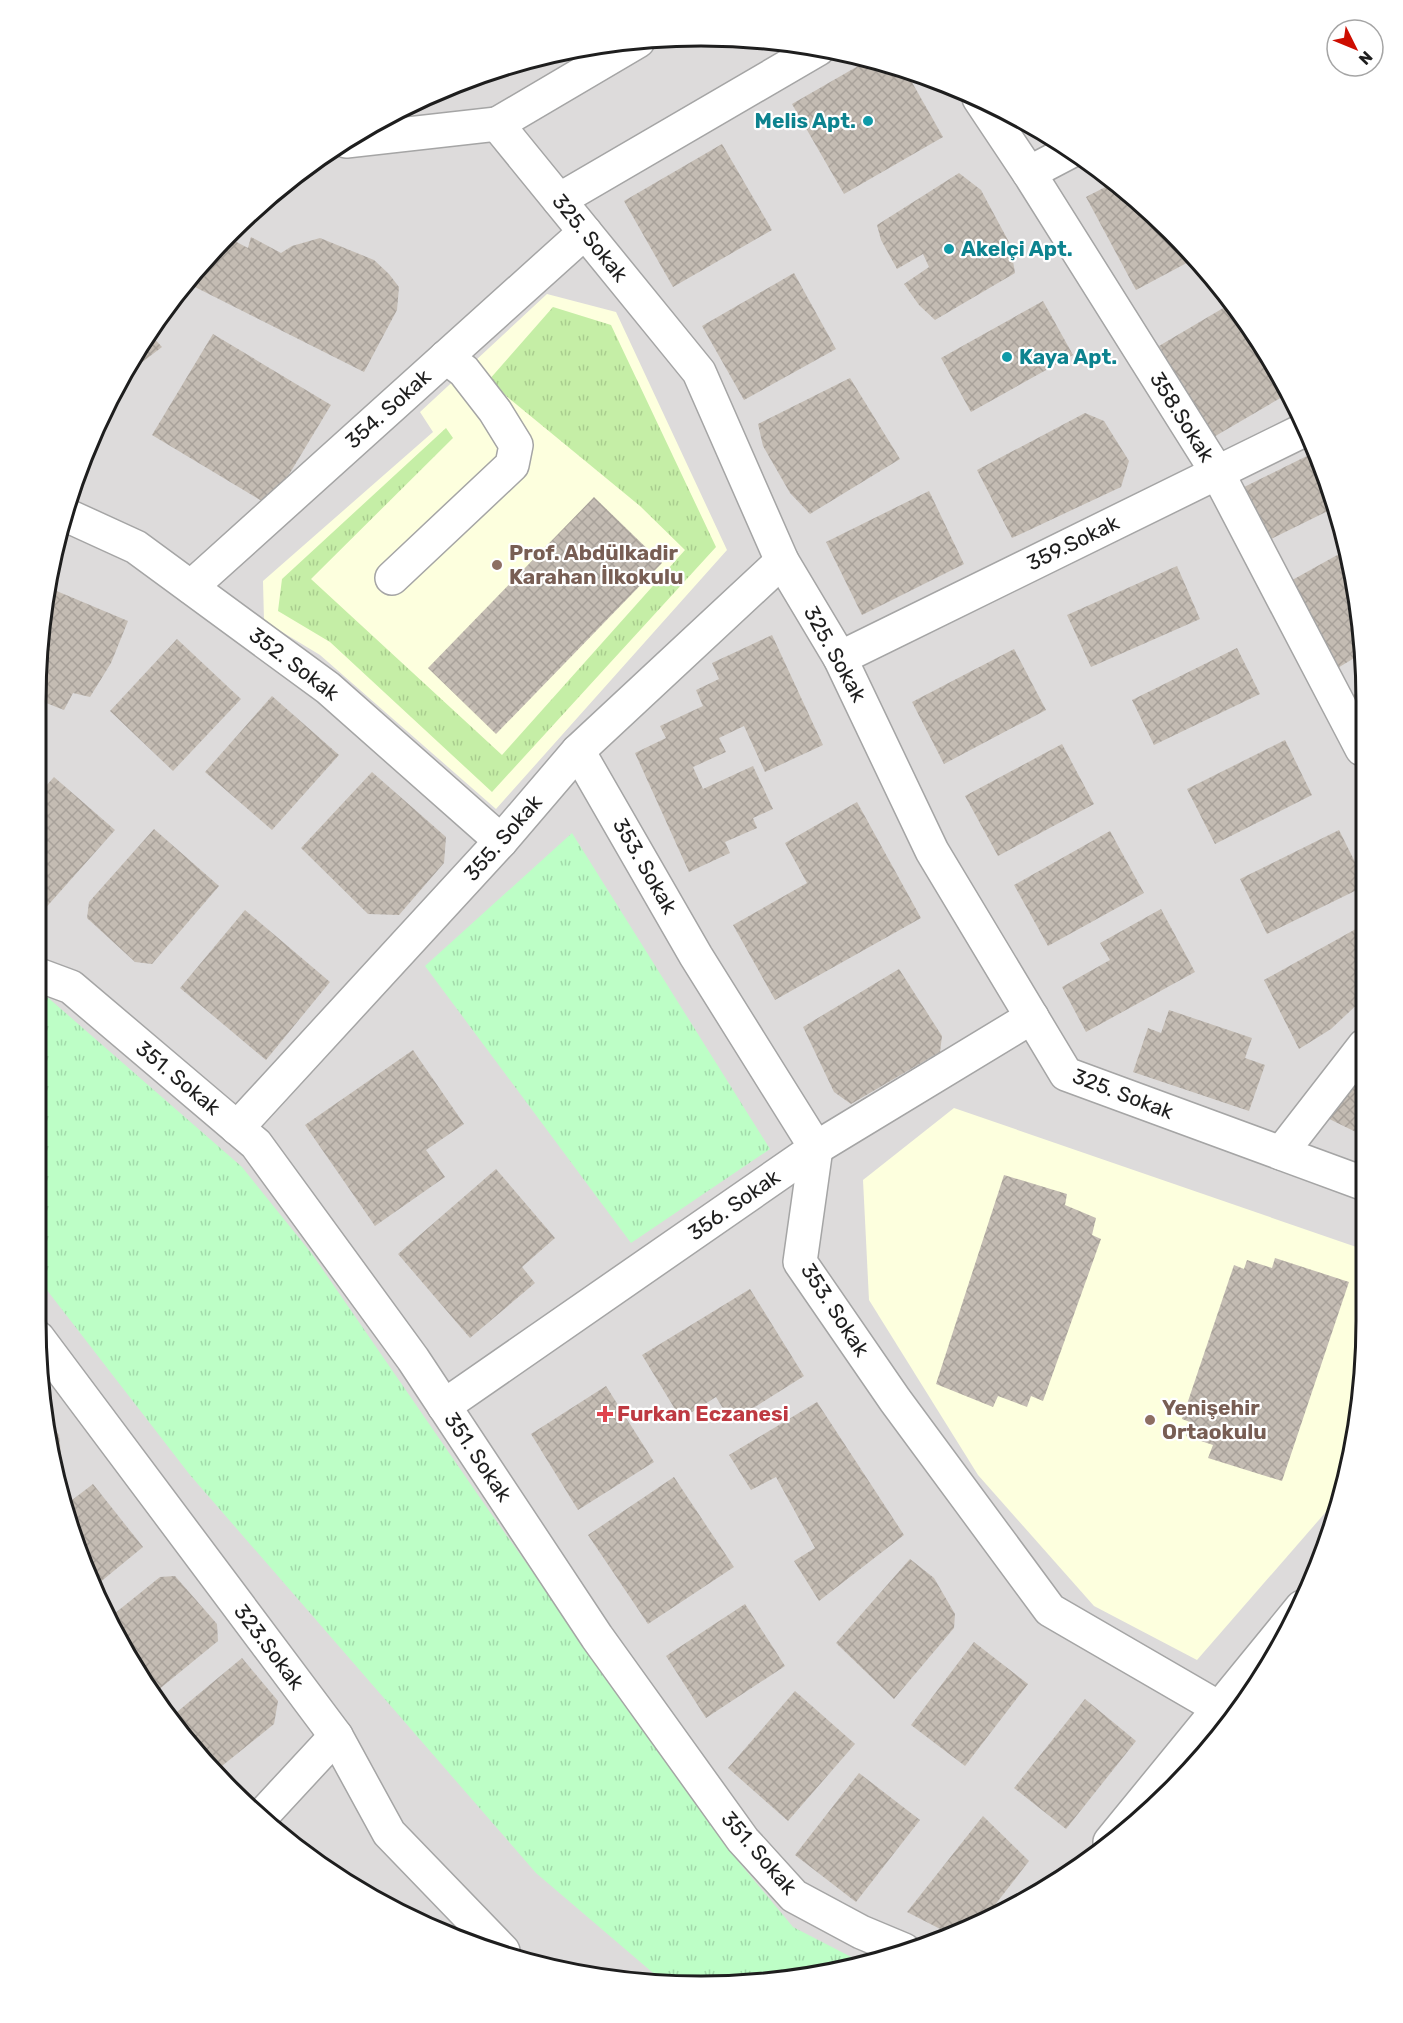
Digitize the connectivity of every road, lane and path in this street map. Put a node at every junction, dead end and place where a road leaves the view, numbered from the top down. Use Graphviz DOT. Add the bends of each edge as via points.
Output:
graph roads {
  1 [pos="620,52"];
  2 [pos="807,55"];
  3 [pos="988,112"];
  4 [pos="497,123"];
  5 [pos="367,139"];
  6 [pos="1063,156"];
  7 [pos="1029,174"];
  8 [pos="559,200"];
  9 [pos="585,232"];
  10 [pos="446,357"];
  11 [pos="1299,433"];
  12 [pos="1217,472"];
  13 [pos="73,518"];
  14 [pos="782,561"];
  15 [pos="392,578"];
  16 [pos="191,587"];
  17 [pos="840,658"];
  18 [pos="1356,738"];
  19 [pos="578,751"];
  20 [pos="501,841"];
  21 [pos="47,978"];
  22 [pos="1032,1017"];
  23 [pos="1356,1056"];
  24 [pos="237,1128"];
  25 [pos="816,1148"];
  26 [pos="1281,1154"];
  27 [pos="1356,1181"];
  28 [pos="48,1351"];
  29 [pos="444,1406"];
  30 [pos="1272,1644"];
  31 [pos="1219,1708"];
  32 [pos="336,1736"];
  33 [pos="267,1811"];
  34 [pos="1132,1815"];
  35 [pos="496,1943"];
  36 [pos="896,1947"];
  1 -- 4 [label="street"];
  2 -- 8 [label="street"];
  3 -- 7 [label="street, 358.Sokak"];
  4 -- 5 [label="street"];
  4 -- 8 [label="street, 325. Sokak"];
  6 -- 7 [label="street"];
  7 -- 12 [label="street, 358.Sokak"];
  8 -- 9 [label="street, 325. Sokak"];
  9 -- 10 [label="street, 354. Sokak"];
  9 -- 14 [label="street, 325. Sokak" via="699,372"];
  10 -- 15 [label="street" via="464,371 516,445 512,465"];
  10 -- 16 [label="street, 354. Sokak"];
  11 -- 12 [label="street, 359.Sokak"];
  12 -- 17 [label="street, 359.Sokak"];
  12 -- 18 [label="street, 358.Sokak"];
  13 -- 16 [label="street, 352. Sokak" via="136,547"];
  14 -- 17 [label="street, 325. Sokak"];
  14 -- 19 [label="street, 355. Sokak"];
  16 -- 20 [label="street, 352. Sokak" via="328,688"];
  17 -- 22 [label="street, 325. Sokak" via="932,850"];
  19 -- 20 [label="street, 355. Sokak"];
  19 -- 25 [label="street, 353. Sokak" via="696,956"];
  20 -- 24 [label="street, 355. Sokak"];
  21 -- 24 [label="street, 351. Sokak" via="71,987"];
  22 -- 25 [label="street, 356. Sokak"];
  22 -- 26 [label="street, 325. Sokak" via="1066,1074"];
  23 -- 26 [label="street"];
  24 -- 29 [label="street, 351. Sokak" via="256,1144"];
  25 -- 29 [label="street, 356. Sokak"];
  25 -- 31 [label="street, 353. Sokak" via="800,1262 895,1400 1050,1610"];
  26 -- 27 [label="street, 325. Sokak"];
  28 -- 32 [label="street, 323.Sokak"];
  29 -- 36 [label="street, 351. Sokak" via="597,1637 743,1840 794,1896"];
  30 -- 31 [label="street"];
  31 -- 34 [label="street"];
  32 -- 33 [label="street"];
  32 -- 35 [label="street, 323.Sokak" via="389,1833"];
}
